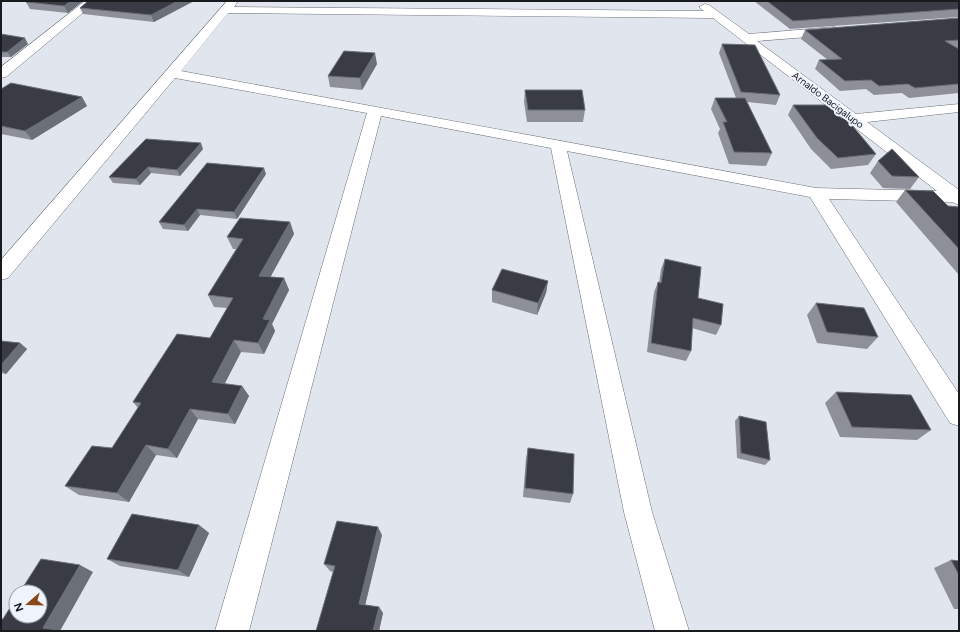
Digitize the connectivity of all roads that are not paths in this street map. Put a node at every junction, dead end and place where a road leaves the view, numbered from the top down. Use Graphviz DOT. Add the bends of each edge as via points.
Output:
graph roads {
  1 [pos="92,1"];
  2 [pos="697,1"];
  3 [pos="229,5"];
  4 [pos="716,15"];
  5 [pos="848,30"];
  6 [pos="745,38"];
  7 [pos="171,73"];
  8 [pos="1,74"];
  9 [pos="959,108"];
  10 [pos="375,110"];
  11 [pos="853,119"];
  12 [pos="558,145"];
  13 [pos="816,194"];
  14 [pos="958,198"];
  15 [pos="1,273"];
  16 [pos="959,415"];
  17 [pos="232,631"];
  18 [pos="672,631"];
  1 -- 8 [label="street"];
  2 -- 4 [label="street, Arnaldo Bacigalupo"];
  3 -- 4 [label="street"];
  3 -- 7 [label="street"];
  4 -- 6 [label="street, Arnaldo Bacigalupo"];
  5 -- 6 [label="street"];
  6 -- 11 [label="street, Arnaldo Bacigalupo"];
  7 -- 10 [label="street"];
  7 -- 15 [label="street"];
  9 -- 11 [label="street"];
  10 -- 12 [label="street"];
  10 -- 17 [label="street"];
  11 -- 14 [label="street, Arnaldo Bacigalupo"];
  12 -- 13 [label="street"];
  12 -- 18 [label="street" via="638,512"];
  13 -- 14 [label="street"];
  13 -- 16 [label="street"];
}
